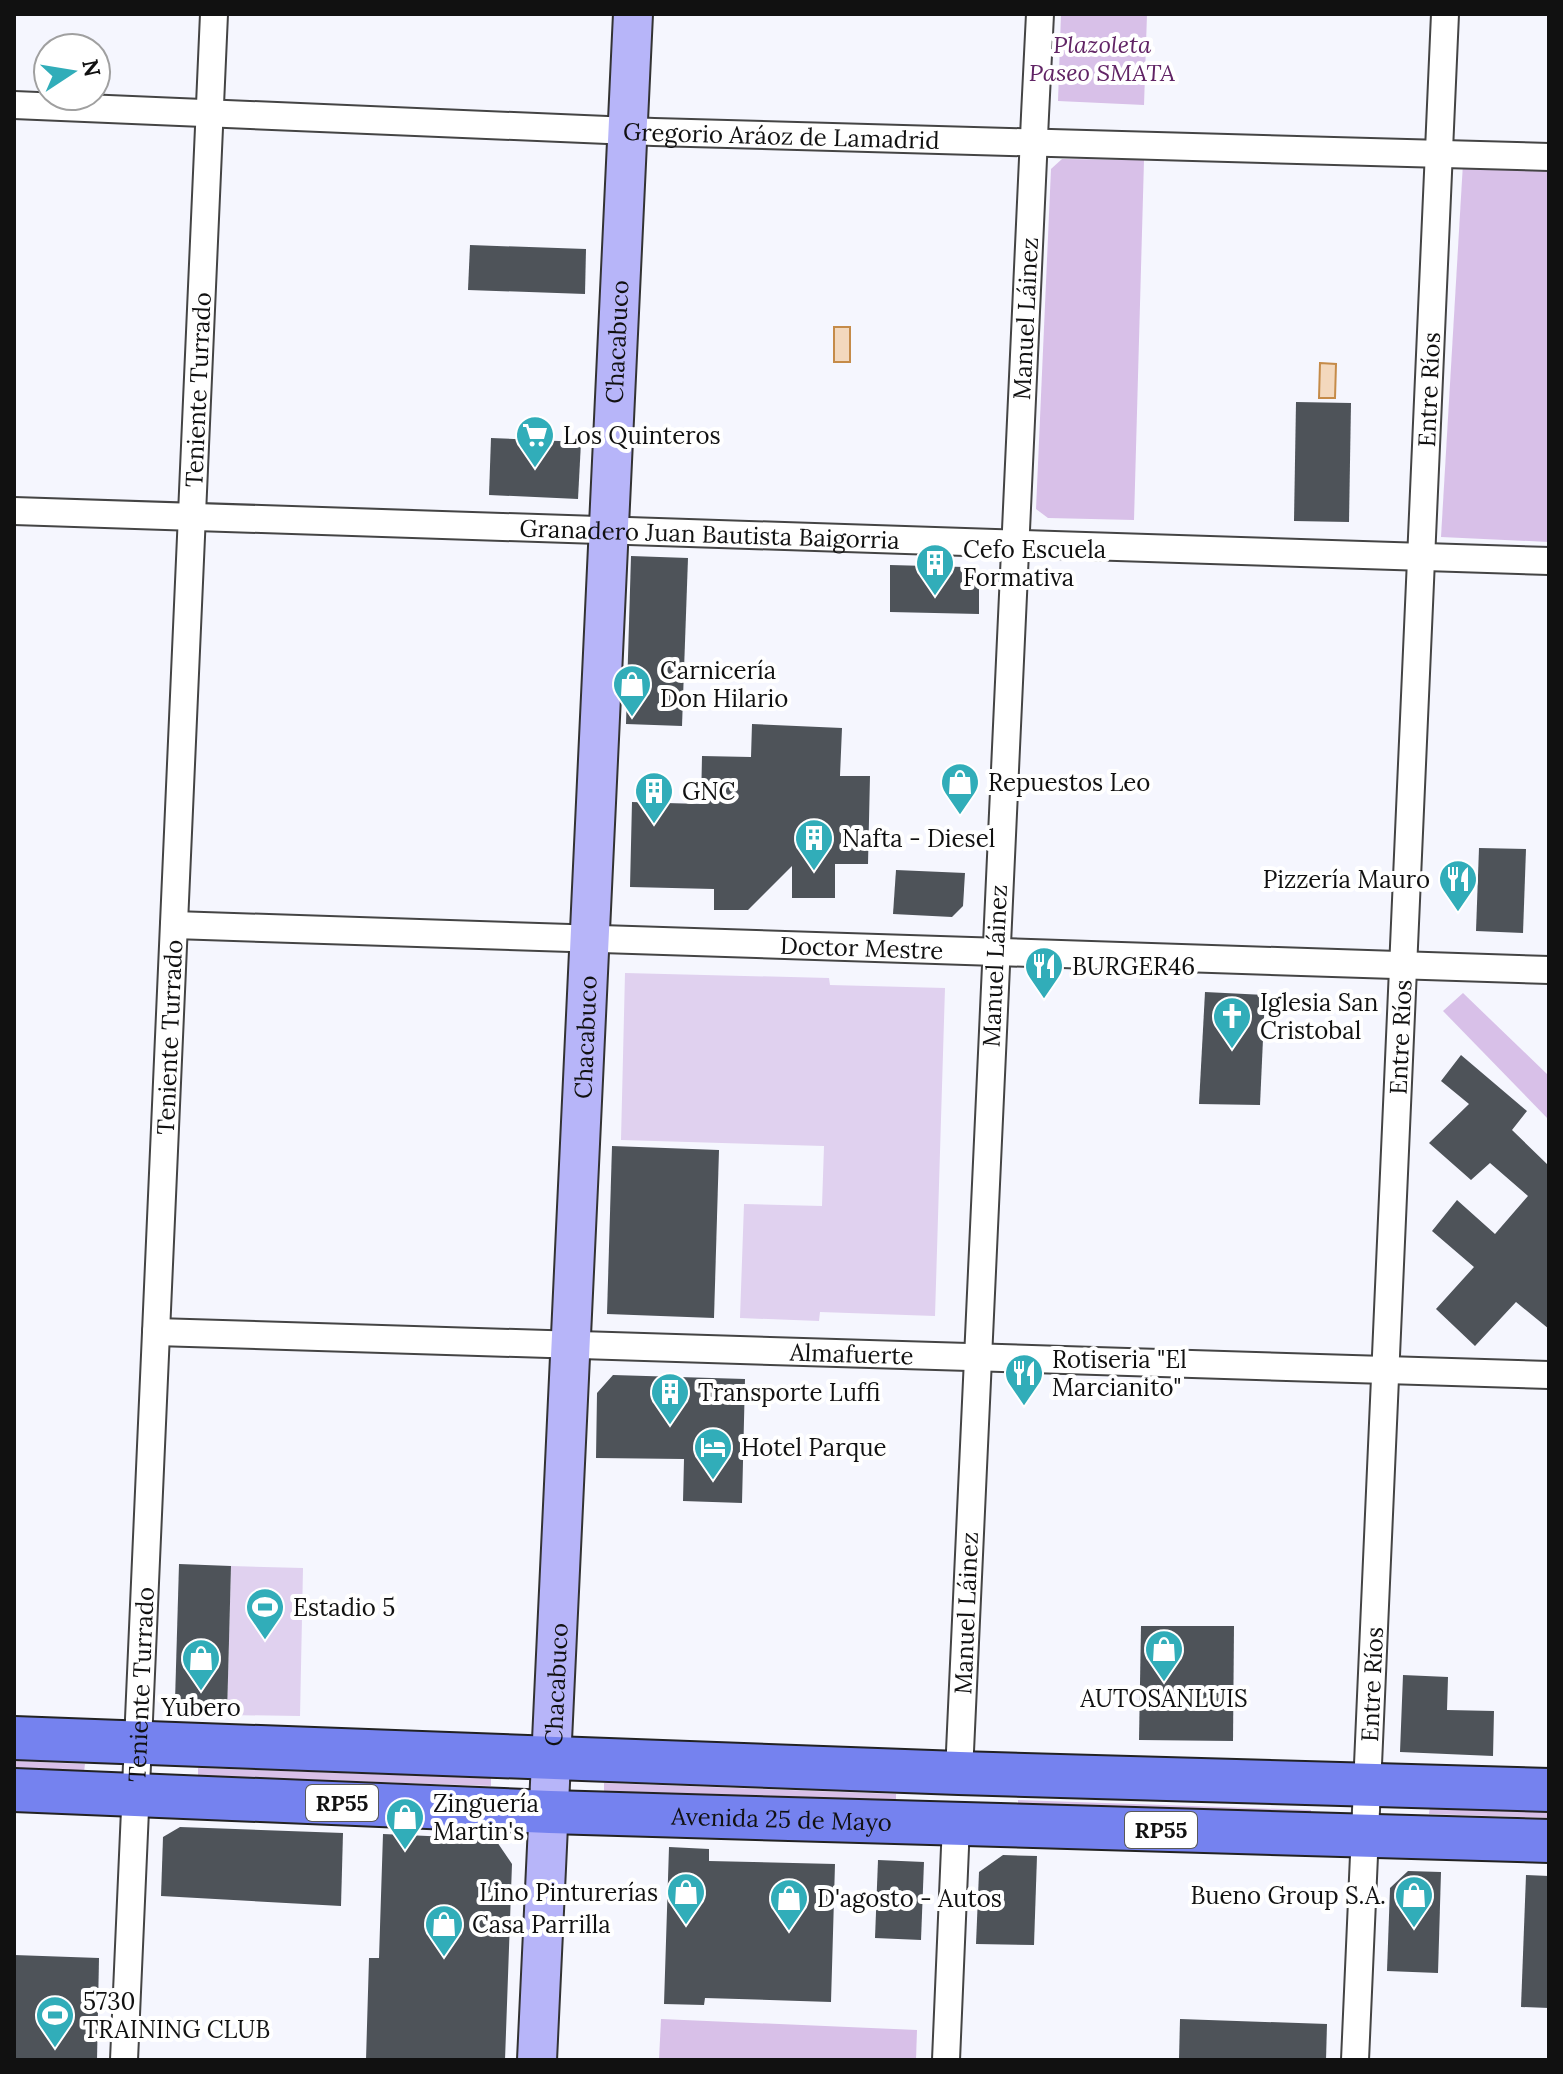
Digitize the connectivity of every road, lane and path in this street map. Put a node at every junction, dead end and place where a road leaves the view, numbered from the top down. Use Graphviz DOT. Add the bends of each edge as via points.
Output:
graph roads {
  1 [pos="214,14"];
  2 [pos="633,14"];
  3 [pos="1040,14"];
  4 [pos="1445,14"];
  5 [pos="14,105"];
  6 [pos="210,115"];
  7 [pos="626,131"];
  8 [pos="1033,142"];
  9 [pos="1439,154"];
  10 [pos="1549,157"];
  11 [pos="14,511"];
  12 [pos="192,516"];
  13 [pos="605,530"];
  14 [pos="1016,545"];
  15 [pos="1422,557"];
  16 [pos="1549,561"];
  17 [pos="174,925"];
  18 [pos="587,941"];
  19 [pos="992,953"];
  20 [pos="1402,966"];
  21 [pos="1549,970"];
  22 [pos="156,1332"];
  23 [pos="569,1347"];
  24 [pos="976,1358"];
  25 [pos="1384,1369"];
  26 [pos="1549,1375"];
  27 [pos="14,1738"];
  28 [pos="138,1742"];
  29 [pos="554,1757"];
  30 [pos="959,1773"];
  31 [pos="1365,1782"];
  32 [pos="14,1790"];
  33 [pos="1549,1790"];
  34 [pos="133,1795"];
  35 [pos="550,1812"];
  36 [pos="956,1824"];
  37 [pos="1366,1836"];
  38 [pos="1549,1841"];
  39 [pos="124,2060"];
  40 [pos="537,2060"];
  41 [pos="946,2060"];
  42 [pos="1355,2060"];
  1 -- 6 [label="street, Teniente Turrado"];
  2 -- 7 [label="main road, Chacabuco"];
  3 -- 8 [label="street, Manuel Láinez"];
  4 -- 9 [label="street, Entre Ríos"];
  5 -- 6 [label="street, Gregorio Aráoz de Lamadrid"];
  6 -- 7 [label="street, Gregorio Aráoz de Lamadrid"];
  6 -- 12 [label="street, Teniente Turrado"];
  7 -- 8 [label="street, Gregorio Aráoz de Lamadrid"];
  7 -- 13 [label="main road, Chacabuco"];
  8 -- 9 [label="street, Gregorio Aráoz de Lamadrid"];
  8 -- 14 [label="street, Manuel Láinez"];
  9 -- 10 [label="street, Gregorio Aráoz de Lamadrid"];
  9 -- 15 [label="street, Entre Ríos"];
  11 -- 12 [label="street, Granadero Juan Bautista Baigorria"];
  12 -- 13 [label="street, Granadero Juan Bautista Baigorria"];
  12 -- 17 [label="street, Teniente Turrado"];
  13 -- 14 [label="street, Granadero Juan Bautista Baigorria"];
  13 -- 18 [label="main road, Chacabuco"];
  14 -- 15 [label="street, Granadero Juan Bautista Baigorria"];
  14 -- 19 [label="street, Manuel Láinez"];
  15 -- 16 [label="street, Granadero Juan Bautista Baigorria"];
  15 -- 20 [label="street, Entre Ríos"];
  17 -- 18 [label="street, Doctor Mestre"];
  17 -- 22 [label="street, Teniente Turrado"];
  18 -- 19 [label="street, Doctor Mestre"];
  18 -- 23 [label="main road, Chacabuco"];
  19 -- 20 [label="street, Doctor Mestre"];
  19 -- 24 [label="street, Manuel Láinez"];
  20 -- 21 [label="street, Doctor Mestre"];
  20 -- 25 [label="street, Entre Ríos"];
  22 -- 23 [label="street, Almafuerte"];
  22 -- 28 [label="street, Teniente Turrado"];
  23 -- 24 [label="street, Almafuerte"];
  23 -- 29 [label="main road, Chacabuco"];
  24 -- 25 [label="street, Almafuerte"];
  24 -- 30 [label="street, Manuel Láinez"];
  25 -- 26 [label="street, Almafuerte"];
  25 -- 31 [label="street, Entre Ríos"];
  27 -- 28 [label="main road, RP55"];
  28 -- 29 [label="main road, RP55"];
  28 -- 34 [label="street, Teniente Turrado"];
  29 -- 30 [label="main road, RP55"];
  29 -- 35 [label="main road, Chacabuco"];
  30 -- 31 [label="main road, RP55"];
  30 -- 36 [label="main road"];
  31 -- 33 [label="main road, RP55"];
  31 -- 37 [label="street, Entre Ríos"];
  32 -- 34 [label="main road, Avenida 25 de Mayo / RP55"];
  34 -- 35 [label="main road, Avenida 25 de Mayo / RP55"];
  34 -- 39 [label="street, Teniente Turrado"];
  35 -- 36 [label="main road, Avenida 25 de Mayo / RP55"];
  35 -- 40 [label="main road, Chacabuco"];
  36 -- 37 [label="main road, Avenida 25 de Mayo / RP55"];
  36 -- 41 [label="street"];
  37 -- 38 [label="main road, Avenida 25 de Mayo / RP55"];
  37 -- 42 [label="street, Entre Ríos"];
}
